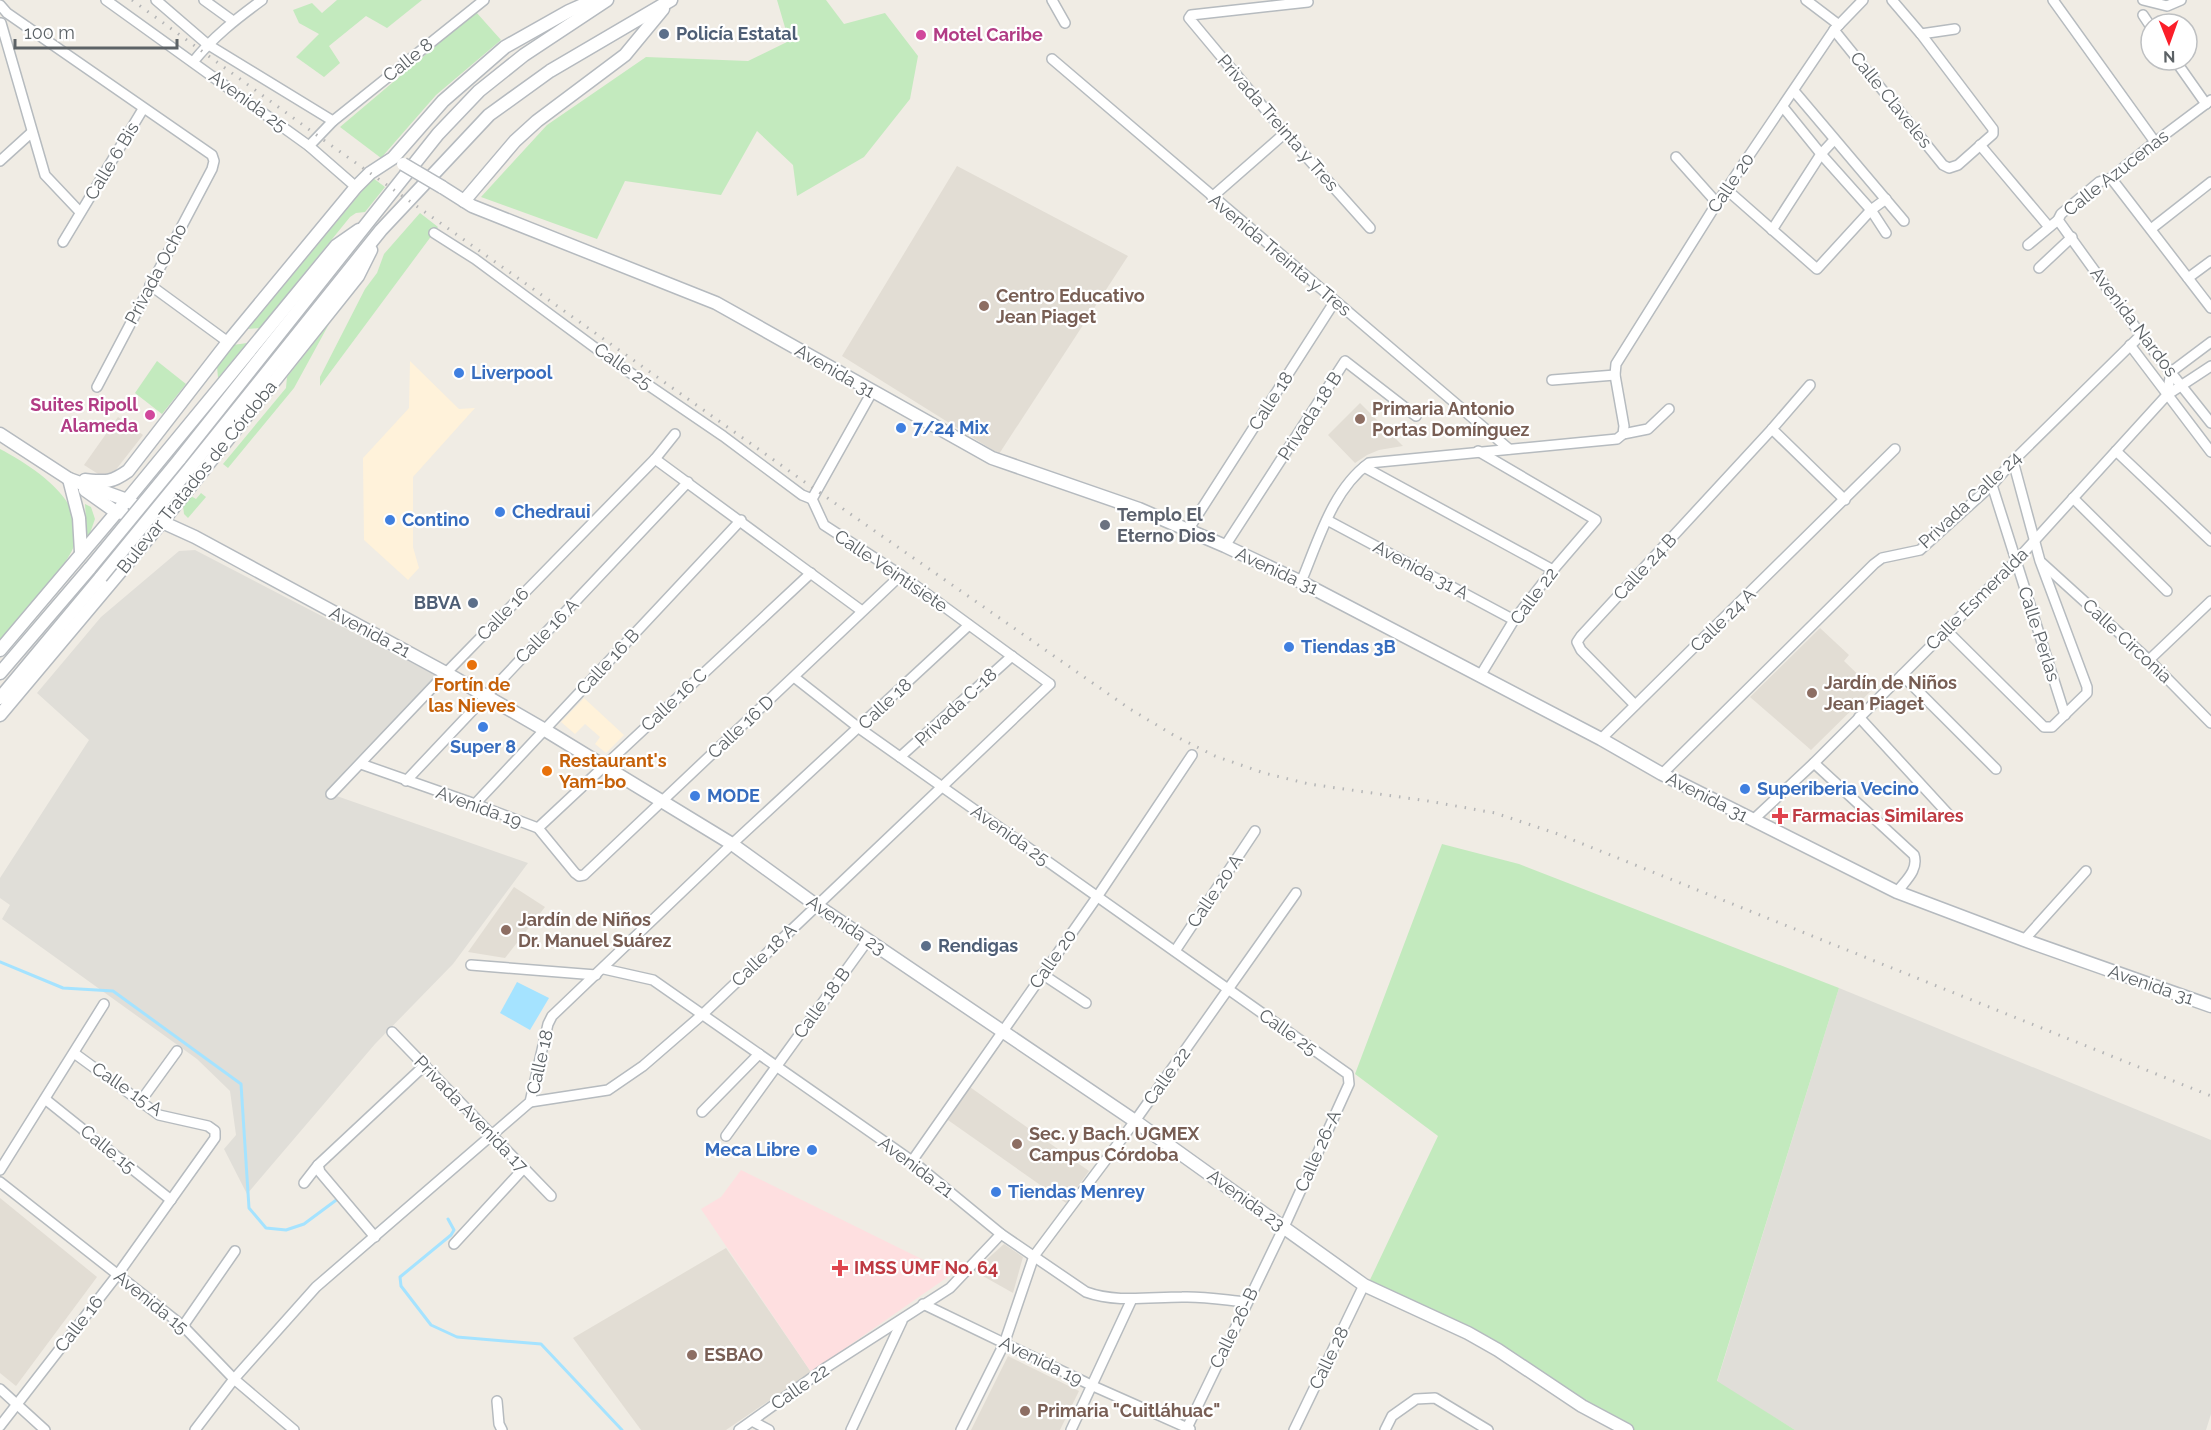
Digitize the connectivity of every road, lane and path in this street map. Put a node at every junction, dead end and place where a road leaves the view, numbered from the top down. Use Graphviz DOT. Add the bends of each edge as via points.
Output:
graph roads {
  1 [pos="106,0"];
  2 [pos="156,0"];
  3 [pos="204,0"];
  4 [pos="262,0"];
  5 [pos="484,0"];
  6 [pos="594,0"];
  7 [pos="607,0"];
  8 [pos="1052,0"];
  9 [pos="1806,0"];
  10 [pos="1863,0"];
  11 [pos="1892,0"];
  12 [pos="2053,0"];
  13 [pos="2143,0"];
  14 [pos="2181,0"];
  15 [pos="670,1"];
  16 [pos="1308,2"];
  17 [pos="2157,2"];
  18 [pos="0,5"];
  19 [pos="7,13"];
  20 [pos="232,21"];
  21 [pos="0,23"];
  22 [pos="1065,23"];
  23 [pos="1836,28"];
  24 [pos="1955,29"];
  25 [pos="1921,34"];
  26 [pos="207,44"];
  27 [pos="1052,59"];
  28 [pos="193,62"];
  29 [pos="2184,72"];
  30 [pos="1794,91"];
  31 [pos="2208,102"];
  32 [pos="1783,107"];
  33 [pos="143,109"];
  34 [pos="333,121"];
  35 [pos="32,132"];
  36 [pos="1285,133"];
  37 [pos="1834,140"];
  38 [pos="2155,142"];
  39 [pos="1980,145"];
  40 [pos="309,146"];
  41 [pos="1821,154"];
  42 [pos="1676,156"];
  43 [pos="0,161"];
  44 [pos="398,161"];
  45 [pos="2110,178"];
  46 [pos="2211,182"];
  47 [pos="356,187"];
  48 [pos="1726,189"];
  49 [pos="1212,197"];
  50 [pos="1886,199"];
  51 [pos="464,201"];
  52 [pos="1716,203"];
  53 [pos="1871,210"];
  54 [pos="80,212"];
  55 [pos="2058,220"];
  56 [pos="1904,221"];
  57 [pos="370,222"];
  58 [pos="2049,227"];
  59 [pos="1370,228"];
  60 [pos="2151,229"];
  61 [pos="381,230"];
  62 [pos="1772,230"];
  63 [pos="434,233"];
  64 [pos="1886,233"];
  65 [pos="2072,237"];
  66 [pos="63,242"];
  67 [pos="2028,245"];
  68 [pos="2211,261"];
  69 [pos="2039,268"];
  70 [pos="2188,279"];
  71 [pos="150,285"];
  72 [pos="1335,302"];
  73 [pos="2211,308"];
  74 [pos="2141,335"];
  75 [pos="261,336"];
  76 [pos="228,342"];
  77 [pos="2211,342"];
  78 [pos="2130,345"];
  79 [pos="2211,366"];
  80 [pos="207,370"];
  81 [pos="2171,372"];
  82 [pos="1616,375"];
  83 [pos="1552,380"];
  84 [pos="1810,385"];
  85 [pos="2182,386"];
  86 [pos="97,387"];
  87 [pos="872,392"];
  88 [pos="214,393"];
  89 [pos="2167,395"];
  90 [pos="1669,409"];
  91 [pos="1416,416"];
  92 [pos="2211,423"];
  93 [pos="1772,429"];
  94 [pos="0,434"];
  95 [pos="675,434"];
  96 [pos="1623,434"];
  97 [pos="1509,449"];
  98 [pos="1895,449"];
  99 [pos="1478,451"];
  100 [pos="2116,451"];
  101 [pos="2211,452"];
  102 [pos="655,459"];
  103 [pos="2013,461"];
  104 [pos="184,464"];
  105 [pos="1364,467"];
  106 [pos="69,479"];
  107 [pos="688,482"];
  108 [pos="1992,485"];
  109 [pos="2073,498"];
  110 [pos="812,499"];
  111 [pos="1845,500"];
  112 [pos="127,501"];
  113 [pos="117,512"];
  114 [pos="741,520"];
  115 [pos="1327,520"];
  116 [pos="162,522"];
  117 [pos="1188,530"];
  118 [pos="2035,541"];
  119 [pos="2211,541"];
  120 [pos="1225,546"];
  121 [pos="81,552"];
  122 [pos="2040,561"];
  123 [pos="2015,562"];
  124 [pos="1553,570"];
  125 [pos="811,573"];
  126 [pos="901,576"];
  127 [pos="1301,582"];
  128 [pos="2168,591"];
  129 [pos="2211,601"];
  130 [pos="862,611"];
  131 [pos="1514,620"];
  132 [pos="969,625"];
  133 [pos="1946,630"];
  134 [pos="0,650"];
  135 [pos="1012,656"];
  136 [pos="2149,660"];
  137 [pos="0,673"];
  138 [pos="446,673"];
  139 [pos="1902,675"];
  140 [pos="1480,676"];
  141 [pos="794,677"];
  142 [pos="1050,684"];
  143 [pos="485,696"];
  144 [pos="0,698"];
  145 [pos="1635,705"];
  146 [pos="0,715"];
  147 [pos="2065,715"];
  148 [pos="1859,717"];
  149 [pos="2211,723"];
  150 [pos="859,728"];
  151 [pos="545,730"];
  152 [pos="1601,740"];
  153 [pos="1192,755"];
  154 [pos="900,757"];
  155 [pos="1814,763"];
  156 [pos="361,764"];
  157 [pos="603,766"];
  158 [pos="1996,769"];
  159 [pos="1662,774"];
  160 [pos="406,781"];
  161 [pos="942,787"];
  162 [pos="331,794"];
  163 [pos="662,800"];
  164 [pos="475,804"];
  165 [pos="1950,816"];
  166 [pos="1753,820"];
  167 [pos="538,828"];
  168 [pos="1255,831"];
  169 [pos="732,844"];
  170 [pos="2086,871"];
  171 [pos="579,876"];
  172 [pos="1897,892"];
  173 [pos="1296,893"];
  174 [pos="1097,897"];
  175 [pos="816,905"];
  176 [pos="868,940"];
  177 [pos="2024,940"];
  178 [pos="1175,951"];
  179 [pos="471,965"];
  180 [pos="600,972"];
  181 [pos="1042,974"];
  182 [pos="1229,990"];
  183 [pos="1086,1003"];
  184 [pos="104,1004"];
  185 [pos="2211,1006"];
  186 [pos="703,1014"];
  187 [pos="1003,1030"];
  188 [pos="392,1032"];
  189 [pos="177,1051"];
  190 [pos="75,1053"];
  191 [pos="759,1054"];
  192 [pos="425,1065"];
  193 [pos="777,1066"];
  194 [pos="1348,1074"];
  195 [pos="45,1099"];
  196 [pos="140,1102"];
  197 [pos="530,1102"];
  198 [pos="702,1112"];
  199 [pos="1135,1121"];
  200 [pos="215,1131"];
  201 [pos="491,1136"];
  202 [pos="726,1136"];
  203 [pos="912,1161"];
  204 [pos="318,1165"];
  205 [pos="523,1169"];
  206 [pos="0,1170"];
  207 [pos="0,1182"];
  208 [pos="304,1183"];
  209 [pos="551,1196"];
  210 [pos="171,1200"];
  211 [pos="1284,1227"];
  212 [pos="1001,1234"];
  213 [pos="375,1237"];
  214 [pos="454,1244"];
  215 [pos="235,1251"];
  216 [pos="1034,1256"];
  217 [pos="118,1274"];
  218 [pos="1364,1286"];
  219 [pos="1132,1299"];
  220 [pos="1247,1302"];
  221 [pos="923,1304"];
  222 [pos="902,1320"];
  223 [pos="183,1326"];
  224 [pos="1004,1344"];
  225 [pos="234,1379"];
  226 [pos="1093,1386"];
  227 [pos="0,1389"];
  228 [pos="497,1401"];
  229 [pos="16,1403"];
  230 [pos="752,1421"];
  231 [pos="0,1426"];
  232 [pos="1188,1429"];
  233 [pos="45,1430"];
  234 [pos="195,1430"];
  235 [pos="294,1430"];
  236 [pos="502,1430"];
  237 [pos="739,1430"];
  238 [pos="769,1430"];
  239 [pos="851,1430"];
  240 [pos="961,1430"];
  241 [pos="1071,1430"];
  242 [pos="1294,1430"];
  243 [pos="1385,1430"];
  244 [pos="1488,1430"];
  245 [pos="1627,1430"];
  1 -- 28 [label="street, Avenida 25"];
  2 -- 26 [label="street"];
  3 -- 20 [label="street"];
  4 -- 20 [label="street"];
  5 -- 34 [label="street, Calle 8"];
  6 -- 44 [label="street" via="505,47 443,101"];
  7 -- 57 [label="street, Bulevar Tratados de Córdoba" via="524,55 479,91 438,134"];
  8 -- 22 [label="street"];
  9 -- 23 [label="street, Calle Claveles"];
  10 -- 23 [label="street, Calle 20"];
  11 -- 25 [label="street"];
  12 -- 38 [label="street"];
  13 -- 17 [label="street"];
  14 -- 17 [label="street" via="2167,6"];
  15 -- 51 [label="street" via="625,55 515,141"];
  15 -- 61 [label="street, Bulevar Tratados de Córdoba" via="550,71 489,116"];
  16 -- 36 [label="street, Privada Treinta y Tres" via="1189,16"];
  18 -- 19 [label="street"];
  19 -- 21 [label="street"];
  19 -- 33 [label="street"];
  20 -- 26 [label="street"];
  21 -- 35 [label="street"];
  23 -- 30 [label="street, Calle 20"];
  23 -- 39 [label="street, Calle Claveles" via="1943,165 1958,165"];
  24 -- 25 [label="street"];
  25 -- 39 [label="street" via="1993,129 1993,134"];
  26 -- 28 [label="street"];
  26 -- 34 [label="street"];
  27 -- 49 [label="street, Avenida Treinta y Tres"];
  28 -- 40 [label="street, Avenida 25"];
  29 -- 31 [label="street"];
  30 -- 32 [label="street, Calle 20"];
  30 -- 37 [label="street"];
  31 -- 38 [label="street, Calle Azucenas"];
  32 -- 41 [label="street"];
  32 -- 48 [label="street, Calle 20"];
  33 -- 54 [label="street, Calle 6 Bis"];
  33 -- 71 [label="street, Privada Ocho" via="212,155 214,161"];
  34 -- 40 [label="street, Calle 8"];
  35 -- 43 [label="street"];
  35 -- 54 [label="street" via="45,176"];
  36 -- 49 [label="street"];
  36 -- 59 [label="street, Privada Treinta y Tres"];
  37 -- 41 [label="street"];
  37 -- 50 [label="street"];
  38 -- 45 [label="street, Calle Azucenas"];
  39 -- 58 [label="street"];
  40 -- 47 [label="street, Avenida 25"];
  41 -- 53 [label="street"];
  41 -- 62 [label="street"];
  42 -- 52 [label="street"];
  44 -- 47 [label="street" via="370,173"];
  44 -- 51 [label="street, Avenida 31, bridge"];
  45 -- 55 [label="street, Calle Azucenas" via="2099,182"];
  45 -- 60 [label="street"];
  46 -- 60 [label="street"];
  47 -- 76 [label="street"];
  48 -- 52 [label="street, Calle 20"];
  48 -- 62 [label="street"];
  49 -- 72 [label="street, Avenida Treinta y Tres"];
  50 -- 53 [label="street"];
  50 -- 56 [label="street"];
  51 -- 87 [label="street, Avenida 31" via="716,303"];
  52 -- 82 [label="street, Calle 20" via="1616,363"];
  53 -- 62 [label="street" via="1817,269"];
  53 -- 64 [label="street"];
  54 -- 66 [label="street, Calle 6 Bis"];
  55 -- 58 [label="street, Calle Azucenas"];
  55 -- 65 [label="street, Avenida Nardos"];
  57 -- 75 [label="street, Bulevar Tratados de Córdoba" via="336,246"];
  57 -- 104 [label="street, Bulevar Tratados de Córdoba"];
  58 -- 67 [label="street, Calle Azucenas"];
  60 -- 70 [label="street"];
  61 -- 104 [label="street, Bulevar Tratados de Córdoba"];
  61 -- 116 [label="street, Bulevar Tratados de Córdoba" via="358,276"];
  63 -- 110 [label="street, Calle 25"];
  65 -- 69 [label="street"];
  65 -- 74 [label="street, Avenida Nardos"];
  68 -- 70 [label="street"];
  70 -- 73 [label="street"];
  71 -- 76 [label="street"];
  71 -- 86 [label="street, Privada Ocho"];
  72 -- 97 [label="street, Avenida Treinta y Tres"];
  72 -- 117 [label="street, Calle 18"];
  74 -- 78 [label="street, Privada Calle 24"];
  74 -- 81 [label="street, Avenida Nardos"];
  75 -- 76 [label="street"];
  75 -- 88 [label="street, Bulevar Tratados de Córdoba"];
  76 -- 80 [label="street"];
  77 -- 81 [label="street"];
  78 -- 89 [label="street, Avenida Nardos"];
  78 -- 103 [label="street, Privada Calle 24"];
  79 -- 85 [label="street, Calle Esmeralda"];
  80 -- 88 [label="street"];
  80 -- 106 [label="street" via="128,471 106,482"];
  81 -- 85 [label="street, Avenida Nardos"];
  81 -- 89 [label="street"];
  82 -- 83 [label="street"];
  82 -- 96 [label="street, Calle 20"];
  84 -- 93 [label="street"];
  85 -- 89 [label="street, Calle Esmeralda"];
  85 -- 92 [label="street, Avenida Nardos"];
  87 -- 110 [label="street"];
  87 -- 117 [label="street, Avenida 31" via="992,458"];
  88 -- 112 [label="street, Bulevar Tratados de Córdoba"];
  89 -- 100 [label="street, Calle Esmeralda"];
  89 -- 101 [label="street, Avenida Nardos"];
  90 -- 96 [label="street" via="1648,429"];
  91 -- 120 [label="street, Privada 18 B" via="1346,361"];
  93 -- 111 [label="street"];
  93 -- 145 [label="street, Calle 24 B" via="1577,642"];
  94 -- 106 [label="street, Avenida 21"];
  95 -- 102 [label="street, Calle 16"];
  96 -- 97 [label="street" via="1617,439"];
  97 -- 99 [label="street"];
  98 -- 111 [label="street, Calle 24 A"];
  99 -- 105 [label="street" via="1374,462"];
  99 -- 124 [label="street, Calle 22" via="1596,520"];
  100 -- 109 [label="street, Calle Esmeralda"];
  100 -- 119 [label="street"];
  102 -- 107 [label="street"];
  102 -- 138 [label="street, Calle 16"];
  103 -- 108 [label="street, Privada Calle 24"];
  103 -- 118 [label="street"];
  104 -- 137 [label="street, Bulevar Tratados de Córdoba, bridge"];
  104 -- 144 [label="street, Bulevar Tratados de Córdoba, bridge" via="101,577"];
  105 -- 115 [label="street"];
  105 -- 124 [label="street"];
  106 -- 112 [label="street, Avenida 21"];
  106 -- 113 [label="street"];
  106 -- 121 [label="street" via="79,518"];
  107 -- 114 [label="street"];
  107 -- 143 [label="street, Calle 16 A"];
  108 -- 123 [label="street, Calle Perlas"];
  108 -- 159 [label="street, Privada Calle 24" via="1920,550 1882,558 1874,564"];
  109 -- 118 [label="street, Calle Esmeralda"];
  109 -- 128 [label="street"];
  110 -- 126 [label="street, Calle Veintisiete" via="824,525"];
  111 -- 145 [label="street, Calle 24 A"];
  112 -- 113 [label="street, Bulevar Tratados de Córdoba"];
  112 -- 116 [label="street, Avenida 21"];
  113 -- 116 [label="street"];
  113 -- 121 [label="street, Bulevar Tratados de Córdoba"];
  114 -- 125 [label="street"];
  114 -- 151 [label="street, Calle 16 B"];
  115 -- 127 [label="street"];
  115 -- 131 [label="street, Avenida 31 A"];
  116 -- 138 [label="street, Avenida 21"];
  116 -- 146 [label="street, Bulevar Tratados de Córdoba"];
  117 -- 120 [label="street, Avenida 31"];
  118 -- 122 [label="street"];
  118 -- 123 [label="street, Calle Esmeralda"];
  120 -- 127 [label="street, Avenida 31"];
  121 -- 134 [label="street, Bulevar Tratados de Córdoba"];
  122 -- 136 [label="street, Calle Circonia"];
  122 -- 147 [label="street" via="2088,690"];
  123 -- 133 [label="street, Calle Esmeralda"];
  123 -- 147 [label="street, Calle Perlas"];
  124 -- 131 [label="street, Calle 22"];
  125 -- 130 [label="street"];
  125 -- 157 [label="street, Calle 16 C"];
  126 -- 130 [label="street, Calle 16 D"];
  126 -- 132 [label="street, Calle Veintisiete"];
  127 -- 140 [label="street, Avenida 31"];
  129 -- 136 [label="street"];
  130 -- 141 [label="street, Calle 16 D"];
  131 -- 140 [label="street, Calle 22"];
  132 -- 135 [label="street, Calle Veintisiete"];
  132 -- 150 [label="street, Calle 18"];
  133 -- 139 [label="street, Calle Esmeralda"];
  133 -- 147 [label="street" via="2044,727 2052,727"];
  135 -- 142 [label="street, Calle Veintisiete"];
  135 -- 154 [label="street, Privada C-18"];
  136 -- 149 [label="street, Calle Circonia"];
  138 -- 143 [label="street, Avenida 21"];
  138 -- 156 [label="street, Calle 16"];
  139 -- 148 [label="street, Calle Esmeralda"];
  139 -- 158 [label="street"];
  140 -- 152 [label="street, Avenida 31"];
  141 -- 150 [label="street, Avenida 25"];
  141 -- 163 [label="street, Calle 16 D"];
  142 -- 161 [label="street, Calle 18 A"];
  143 -- 151 [label="street, Avenida 21"];
  143 -- 160 [label="street, Calle 16 A"];
  145 -- 152 [label="street, Calle 24 A"];
  148 -- 155 [label="street, Calle Esmeralda"];
  148 -- 165 [label="street"];
  150 -- 154 [label="street, Avenida 25"];
  150 -- 169 [label="street, Calle 18"];
  151 -- 157 [label="street, Avenida 21"];
  151 -- 164 [label="street, Calle 16 B"];
  152 -- 159 [label="street, Avenida 31"];
  153 -- 174 [label="street, Calle 20"];
  154 -- 161 [label="street, Avenida 25"];
  155 -- 166 [label="street, Calle Esmeralda"];
  155 -- 172 [label="street" via="1914,855 1915,868"];
  156 -- 160 [label="street, Avenida 19"];
  156 -- 162 [label="street, Calle 16"];
  157 -- 163 [label="street, Avenida 21"];
  157 -- 167 [label="street, Calle 16 C"];
  159 -- 166 [label="street, Avenida 31"];
  160 -- 164 [label="street, Avenida 19"];
  161 -- 174 [label="street, Avenida 25"];
  161 -- 175 [label="street, Calle 18 A"];
  163 -- 169 [label="street, Avenida 21"];
  163 -- 171 [label="street, Calle 16 D"];
  164 -- 167 [label="street, Avenida 19"];
  166 -- 172 [label="street, Avenida 31"];
  167 -- 171 [label="street, Avenida 19"];
  168 -- 178 [label="street, Calle 20 A"];
  169 -- 175 [label="street, Avenida 23"];
  169 -- 180 [label="street, Calle 18"];
  170 -- 177 [label="street"];
  172 -- 177 [label="street, Avenida 31"];
  173 -- 182 [label="street, Calle 22"];
  174 -- 178 [label="street, Avenida 25"];
  174 -- 181 [label="street, Calle 20"];
  175 -- 176 [label="street, Avenida 23"];
  175 -- 186 [label="street, Calle 18 A"];
  176 -- 187 [label="street, Avenida 23"];
  176 -- 193 [label="street, Calle 18 B"];
  177 -- 185 [label="street, Avenida 31"];
  178 -- 182 [label="street, Avenida 25"];
  179 -- 180 [label="street, Avenida 21"];
  180 -- 186 [label="street, Avenida 21" via="654,980"];
  180 -- 197 [label="street, Calle 18" via="552,1016"];
  181 -- 183 [label="street"];
  181 -- 187 [label="street, Calle 20"];
  182 -- 194 [label="street, Calle 25"];
  182 -- 199 [label="street, Calle 22"];
  184 -- 190 [label="street"];
  186 -- 191 [label="street, Avenida 21"];
  186 -- 197 [label="street, Calle 18 A" via="643,1066 608,1090"];
  187 -- 199 [label="street, Avenida 23"];
  187 -- 203 [label="street, Calle 20"];
  188 -- 192 [label="street, Privada Avenida 17"];
  189 -- 196 [label="street"];
  190 -- 195 [label="street"];
  190 -- 196 [label="street, Calle 15 A"];
  191 -- 193 [label="street, Avenida 21"];
  191 -- 198 [label="street"];
  192 -- 201 [label="street, Privada Avenida 17"];
  192 -- 204 [label="street"];
  193 -- 202 [label="street, Calle 18 B"];
  193 -- 203 [label="street, Avenida 21"];
  194 -- 211 [label="street, Calle 26-A" via="1349,1084"];
  195 -- 206 [label="street"];
  195 -- 210 [label="street, Calle 15"];
  196 -- 200 [label="street, Calle 15 A" via="159,1115"];
  197 -- 201 [label="street, Calle 18"];
  199 -- 211 [label="street, Avenida 23"];
  199 -- 216 [label="street, Calle 22"];
  200 -- 210 [label="street, Calle 16" via="215,1138"];
  201 -- 205 [label="street, Privada Avenida 17"];
  201 -- 213 [label="street, Calle 18"];
  203 -- 212 [label="street, Avenida 21"];
  204 -- 208 [label="street"];
  204 -- 213 [label="street"];
  205 -- 209 [label="street, Privada Avenida 17"];
  205 -- 214 [label="street"];
  207 -- 217 [label="street, Avenida 15"];
  210 -- 217 [label="street, Calle 16"];
  211 -- 218 [label="street, Avenida 23"];
  211 -- 220 [label="street, Calle 26-B"];
  212 -- 216 [label="street, Avenida 21"];
  212 -- 221 [label="street, Calle 22" via="959,1280"];
  213 -- 225 [label="street, Calle 18" via="316,1287"];
  215 -- 223 [label="street"];
  216 -- 219 [label="street, Avenida 21" via="1086,1292"];
  216 -- 224 [label="street, Calle 22"];
  217 -- 223 [label="street, Avenida 15"];
  217 -- 229 [label="street, Calle 16"];
  218 -- 242 [label="street, Calle 28"];
  218 -- 245 [label="street, Avenida 23" via="1468,1333"];
  219 -- 220 [label="street, Avenida 21" via="1185,1296"];
  219 -- 226 [label="street"];
  220 -- 232 [label="street, Calle 26-B"];
  221 -- 222 [label="street, Calle 22"];
  221 -- 224 [label="street, Avenida 19"];
  222 -- 230 [label="street, Calle 22"];
  222 -- 239 [label="street"];
  223 -- 225 [label="street, Avenida 15"];
  224 -- 226 [label="street, Avenida 19"];
  224 -- 240 [label="street, Calle 22"];
  225 -- 234 [label="street, Calle 18"];
  225 -- 235 [label="street, Avenida 15"];
  226 -- 232 [label="street, Avenida 19"];
  226 -- 241 [label="street"];
  227 -- 229 [label="street"];
  228 -- 236 [label="street"];
  229 -- 231 [label="street, Calle 16"];
  229 -- 233 [label="street"];
  230 -- 237 [label="street, Calle 22"];
  230 -- 238 [label="street"];
  243 -- 244 [label="street" via="1392,1416 1416,1399 1435,1398"];
}
